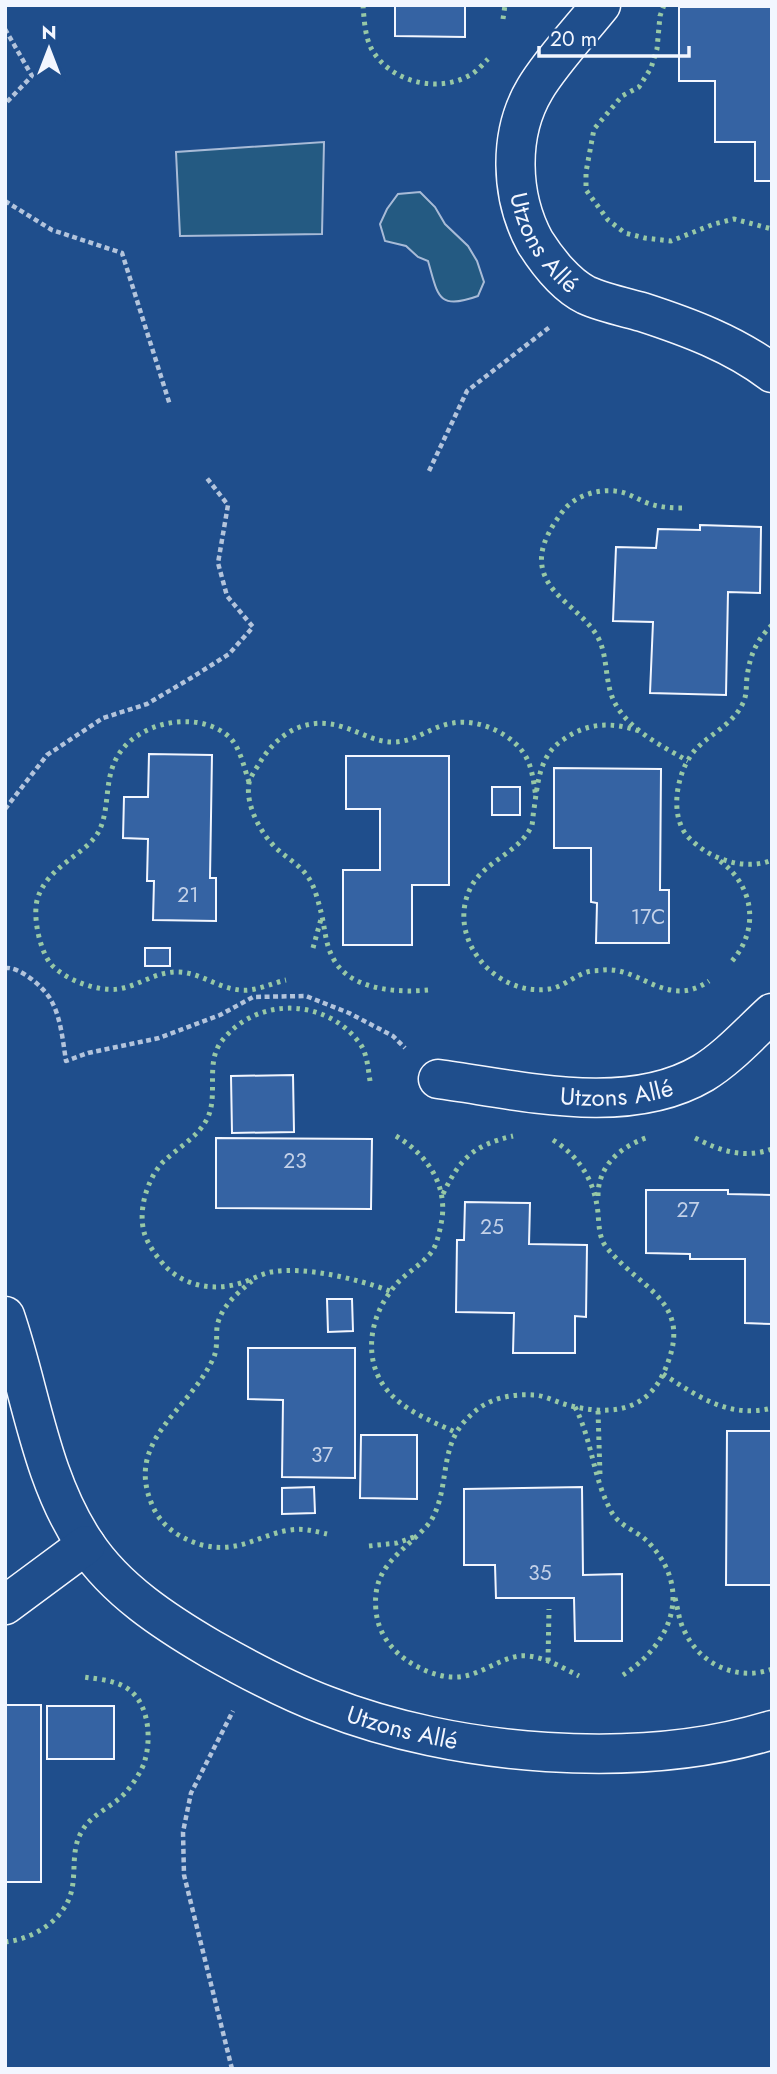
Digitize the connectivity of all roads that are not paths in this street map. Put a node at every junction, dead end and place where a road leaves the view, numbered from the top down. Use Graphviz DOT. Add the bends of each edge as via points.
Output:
graph roads {
  1 [pos="601,5"];
  2 [pos="772,373"];
  3 [pos="772,1013"];
  4 [pos="438,1079"];
  5 [pos="5,1316"];
  6 [pos="86,1545"];
  7 [pos="5,1605"];
  8 [pos="772,1730"];
  1 -- 2 [label="street, Utzons Allé" via="536,88 523,115 515,175 529,230 561,275 584,294 728,345"];
  3 -- 4 [label="street, Utzons Allé" via="701,1074 648,1094 588,1098"];
  5 -- 6 [label="street, Utzons Allé" via="47,1465"];
  6 -- 7 [label="street"];
  6 -- 8 [label="street, Utzons Allé" via="129,1592 161,1618 251,1672 326,1706 380,1723 539,1752 654,1752 728,1743"];
}
